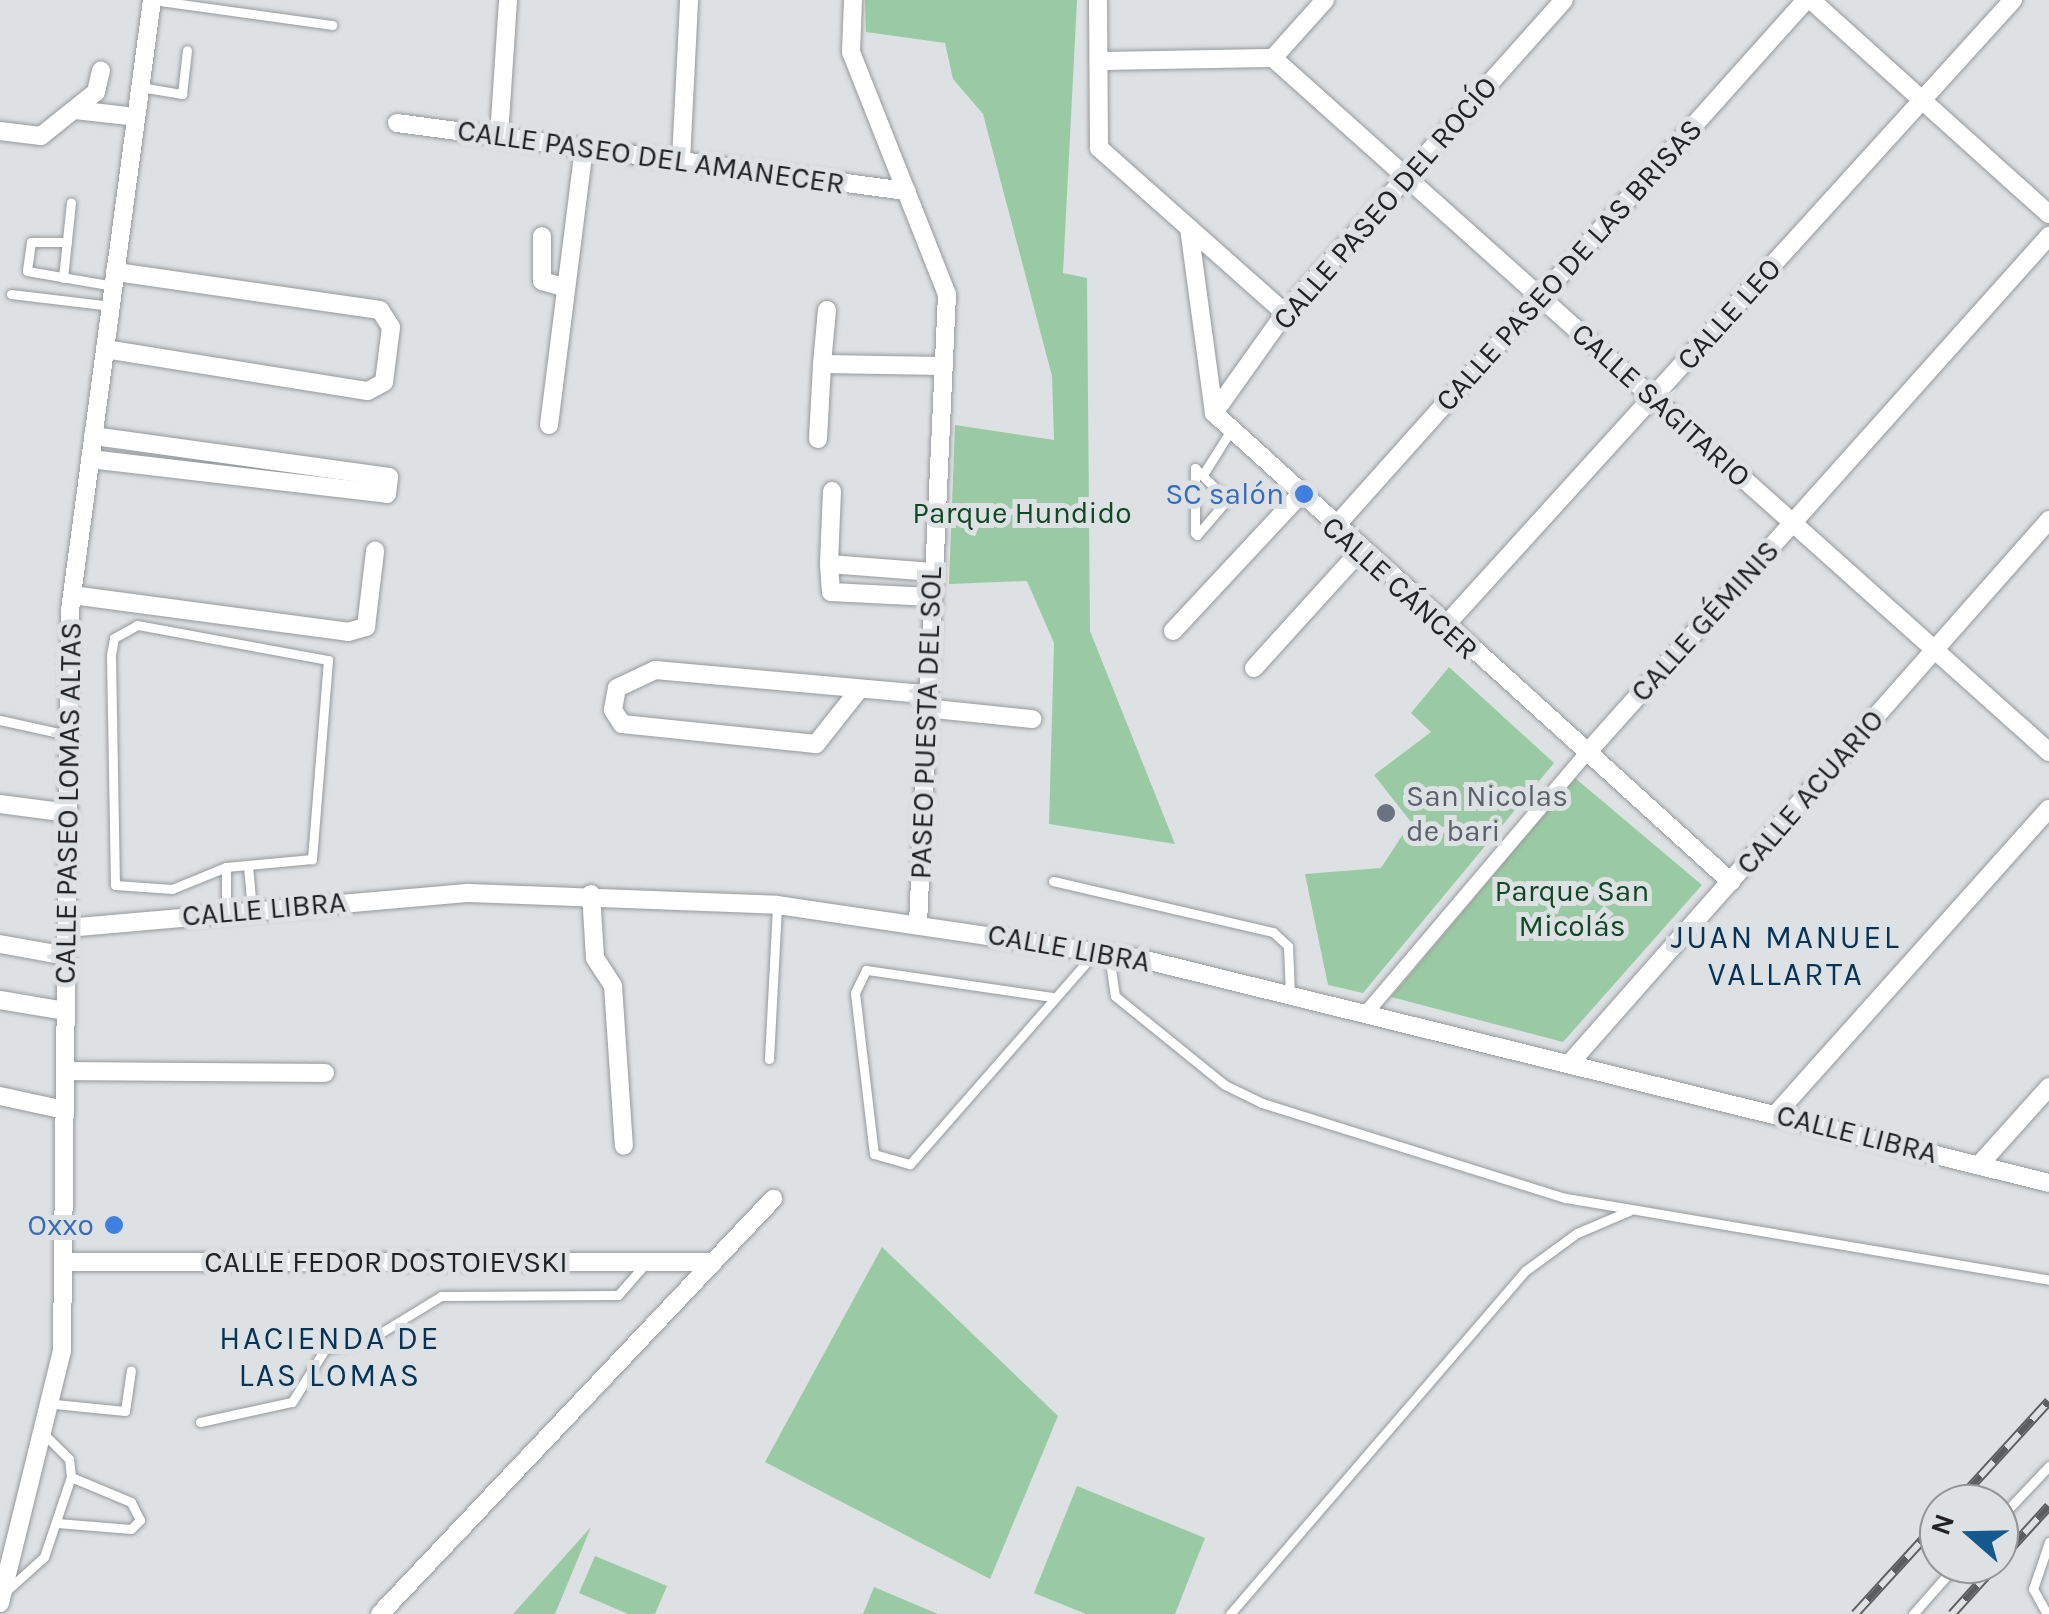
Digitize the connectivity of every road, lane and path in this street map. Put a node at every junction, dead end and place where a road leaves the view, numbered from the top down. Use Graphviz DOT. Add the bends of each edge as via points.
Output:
graph roads {
  1 [pos="152,0"];
  2 [pos="508,0"];
  3 [pos="688,0"];
  4 [pos="853,0"];
  5 [pos="1098,0"];
  6 [pos="1324,0"];
  7 [pos="1564,0"];
  8 [pos="1808,0"];
  9 [pos="2013,0"];
  10 [pos="332,26"];
  11 [pos="187,50"];
  12 [pos="1273,58"];
  13 [pos="1098,61"];
  14 [pos="101,71"];
  15 [pos="140,87"];
  16 [pos="1922,100"];
  17 [pos="75,110"];
  18 [pos="136,118"];
  19 [pos="397,123"];
  20 [pos="0,131"];
  21 [pos="500,136"];
  22 [pos="584,148"];
  23 [pos="681,160"];
  24 [pos="1406,178"];
  25 [pos="906,191"];
  26 [pos="71,202"];
  27 [pos="2049,214"];
  28 [pos="1189,228"];
  29 [pos="542,236"];
  30 [pos="2049,236"];
  31 [pos="67,242"];
  32 [pos="63,278"];
  33 [pos="114,279"];
  34 [pos="566,288"];
  35 [pos="11,294"];
  36 [pos="1540,298"];
  37 [pos="111,306"];
  38 [pos="827,310"];
  39 [pos="1285,313"];
  40 [pos="105,350"];
  41 [pos="822,364"];
  42 [pos="943,366"];
  43 [pos="1652,398"];
  44 [pos="1214,413"];
  45 [pos="549,425"];
  46 [pos="1231,430"];
  47 [pos="93,436"];
  48 [pos="818,439"];
  49 [pos="90,459"];
  50 [pos="1204,473"];
  51 [pos="832,491"];
  52 [pos="1299,496"];
  53 [pos="2049,520"];
  54 [pos="1792,523"];
  55 [pos="1333,529"];
  56 [pos="374,550"];
  57 [pos="1359,552"];
  58 [pos="829,564"];
  59 [pos="932,572"];
  60 [pos="72,595"];
  61 [pos="931,597"];
  62 [pos="1444,627"];
  63 [pos="1173,631"];
  64 [pos="1935,650"];
  65 [pos="1254,668"];
  66 [pos="858,690"];
  67 [pos="926,701"];
  68 [pos="0,720"];
  69 [pos="1032,720"];
  70 [pos="68,735"];
  71 [pos="2049,752"];
  72 [pos="1586,754"];
  73 [pos="0,804"];
  74 [pos="2049,808"];
  75 [pos="68,813"];
  76 [pos="248,866"];
  77 [pos="226,867"];
  78 [pos="1053,880"];
  79 [pos="1731,882"];
  80 [pos="591,894"];
  81 [pos="777,906"];
  82 [pos="252,910"];
  83 [pos="226,912"];
  84 [pos="918,925"];
  85 [pos="67,928"];
  86 [pos="0,944"];
  87 [pos="1104,952"];
  88 [pos="66,956"];
  89 [pos="1290,994"];
  90 [pos="1052,997"];
  91 [pos="0,1000"];
  92 [pos="66,1011"];
  93 [pos="1367,1012"];
  94 [pos="769,1059"];
  95 [pos="1570,1062"];
  96 [pos="65,1072"];
  97 [pos="325,1074"];
  98 [pos="2049,1086"];
  99 [pos="0,1096"];
  100 [pos="65,1110"];
  101 [pos="1776,1114"];
  102 [pos="624,1146"];
  103 [pos="1979,1165"];
  104 [pos="2049,1183"];
  105 [pos="773,1200"];
  106 [pos="1632,1210"];
  107 [pos="64,1262"];
  108 [pos="709,1262"];
  109 [pos="646,1263"];
  110 [pos="2049,1280"];
  111 [pos="131,1370"];
  112 [pos="55,1404"];
  113 [pos="200,1422"];
  114 [pos="47,1437"];
  115 [pos="2049,1466"];
  116 [pos="71,1477"];
  117 [pos="2019,1498"];
  118 [pos="57,1523"];
  119 [pos="2049,1542"];
  120 [pos="1939,1584"];
  121 [pos="1,1598"];
  122 [pos="380,1614"];
  123 [pos="1230,1614"];
  124 [pos="1913,1614"];
  125 [pos="2046,1614"];
  1 -- 10 [label="lane"];
  1 -- 15 [label="street, CALLE PASEO LOMAS ALTAS"];
  2 -- 21 [label="street"];
  3 -- 23 [label="street"];
  4 -- 25 [label="street, PASEO PUESTA DEL SOL" via="851,52"];
  5 -- 13 [label="street"];
  6 -- 12 [label="street"];
  7 -- 24 [label="street, CALLE PASEO DEL ROCÍO"];
  8 -- 16 [label="street"];
  8 -- 36 [label="street, CALLE PASEO DE LAS BRISAS"];
  9 -- 16 [label="street, CALLE LEO"];
  11 -- 15 [label="lane" via="182,94"];
  12 -- 13 [label="street"];
  12 -- 24 [label="street, CALLE SAGITARIO"];
  13 -- 28 [label="street" via="1099,148"];
  14 -- 17 [label="street" via="96,92"];
  15 -- 18 [label="street, CALLE PASEO LOMAS ALTAS"];
  16 -- 27 [label="street"];
  16 -- 43 [label="street, CALLE LEO"];
  17 -- 18 [label="street"];
  17 -- 20 [label="street" via="42,136"];
  18 -- 33 [label="street, CALLE PASEO LOMAS ALTAS"];
  19 -- 21 [label="street, CALLE PASEO DEL AMANECER"];
  21 -- 22 [label="street, CALLE PASEO DEL AMANECER"];
  22 -- 23 [label="street, CALLE PASEO DEL AMANECER"];
  22 -- 34 [label="street"];
  23 -- 25 [label="street, CALLE PASEO DEL AMANECER"];
  24 -- 36 [label="street, CALLE SAGITARIO"];
  24 -- 39 [label="street, CALLE PASEO DEL ROCÍO"];
  25 -- 42 [label="street, PASEO PUESTA DEL SOL" via="947,295"];
  26 -- 31 [label="lane"];
  28 -- 39 [label="street"];
  28 -- 44 [label="street"];
  29 -- 34 [label="street" via="542,281"];
  30 -- 54 [label="street, CALLE GÉMINIS"];
  31 -- 32 [label="lane"];
  31 -- 32 [label="lane" via="31,242 22,255 27,271"];
  32 -- 33 [label="lane"];
  33 -- 37 [label="street, CALLE PASEO LOMAS ALTAS"];
  33 -- 40 [label="street" via="380,310 391,327 384,382 368,391"];
  34 -- 45 [label="street"];
  35 -- 37 [label="lane"];
  36 -- 43 [label="street, CALLE SAGITARIO"];
  36 -- 55 [label="street, CALLE PASEO DE LAS BRISAS"];
  37 -- 40 [label="street, CALLE PASEO LOMAS ALTAS"];
  38 -- 41 [label="street"];
  39 -- 44 [label="street, CALLE PASEO DEL ROCÍO"];
  40 -- 47 [label="street, CALLE PASEO LOMAS ALTAS"];
  41 -- 42 [label="street"];
  41 -- 48 [label="street"];
  42 -- 59 [label="street, PASEO PUESTA DEL SOL"];
  43 -- 54 [label="street, CALLE SAGITARIO"];
  43 -- 62 [label="street, CALLE LEO"];
  44 -- 46 [label="street, CALLE CÁNCER"];
  46 -- 50 [label="lane"];
  46 -- 52 [label="street, CALLE CÁNCER"];
  47 -- 49 [label="street, CALLE PASEO LOMAS ALTAS"];
  47 -- 49 [label="street" via="389,477 387,494"];
  49 -- 60 [label="street, CALLE PASEO LOMAS ALTAS"];
  50 -- 50 [label="lane" via="1227,501 1196,535 1195,468"];
  51 -- 58 [label="street"];
  52 -- 55 [label="street, CALLE CÁNCER"];
  52 -- 63 [label="street"];
  53 -- 64 [label="street, CALLE ACUARIO"];
  54 -- 64 [label="street, CALLE SAGITARIO"];
  54 -- 72 [label="street, CALLE GÉMINIS"];
  55 -- 57 [label="street, CALLE CÁNCER"];
  56 -- 60 [label="street" via="366,628 348,632"];
  57 -- 62 [label="street, CALLE CÁNCER"];
  57 -- 65 [label="street"];
  58 -- 59 [label="street"];
  58 -- 61 [label="street" via="831,592"];
  59 -- 61 [label="street, PASEO PUESTA DEL SOL"];
  60 -- 70 [label="street, CALLE PASEO LOMAS ALTAS"];
  61 -- 67 [label="street, PASEO PUESTA DEL SOL"];
  62 -- 72 [label="street, CALLE CÁNCER"];
  64 -- 71 [label="street, CALLE SAGITARIO"];
  64 -- 79 [label="street, CALLE ACUARIO"];
  66 -- 66 [label="street" via="816,744 622,724 614,710 617,688 655,670"];
  66 -- 67 [label="street"];
  67 -- 69 [label="street"];
  67 -- 84 [label="street, PASEO PUESTA DEL SOL"];
  68 -- 70 [label="lane"];
  70 -- 75 [label="street, CALLE PASEO LOMAS ALTAS"];
  72 -- 79 [label="street, CALLE CÁNCER"];
  72 -- 93 [label="street, CALLE GÉMINIS"];
  73 -- 75 [label="street"];
  74 -- 101 [label="street"];
  75 -- 85 [label="street, CALLE PASEO LOMAS ALTAS"];
  76 -- 77 [label="lane"];
  76 -- 77 [label="lane" via="312,859 328,660 124,627 111,655 110,876 128,890 172,890"];
  76 -- 82 [label="lane"];
  77 -- 83 [label="lane"];
  78 -- 89 [label="lane" via="1273,932 1288,946"];
  79 -- 95 [label="street, CALLE ACUARIO"];
  80 -- 81 [label="street, CALLE LIBRA"];
  80 -- 82 [label="street, CALLE LIBRA"];
  80 -- 102 [label="street" via="595,958 614,986"];
  81 -- 84 [label="street, CALLE LIBRA"];
  81 -- 94 [label="lane"];
  82 -- 83 [label="street, CALLE LIBRA"];
  83 -- 85 [label="street, CALLE LIBRA"];
  84 -- 87 [label="street, CALLE LIBRA"];
  85 -- 88 [label="street, CALLE PASEO LOMAS ALTAS"];
  86 -- 88 [label="street"];
  87 -- 89 [label="street, CALLE LIBRA"];
  87 -- 90 [label="lane"];
  87 -- 106 [label="lane" via="1115,996 1226,1085 1566,1198"];
  88 -- 92 [label="street, CALLE PASEO LOMAS ALTAS"];
  89 -- 93 [label="street, CALLE LIBRA"];
  90 -- 90 [label="lane" via="910,1164 874,1154 855,993 866,970"];
  91 -- 92 [label="street"];
  92 -- 96 [label="street, CALLE PASEO LOMAS ALTAS"];
  93 -- 95 [label="street, CALLE LIBRA"];
  95 -- 101 [label="street, CALLE LIBRA"];
  96 -- 97 [label="street"];
  96 -- 100 [label="street, CALLE PASEO LOMAS ALTAS"];
  98 -- 103 [label="street"];
  99 -- 100 [label="street"];
  100 -- 107 [label="street, CALLE PASEO LOMAS ALTAS"];
  101 -- 103 [label="street, CALLE LIBRA"];
  103 -- 104 [label="street, CALLE LIBRA"];
  105 -- 108 [label="street"];
  106 -- 110 [label="lane"];
  106 -- 123 [label="lane" via="1576,1232 1525,1271"];
  107 -- 109 [label="street, CALLE FEDOR DOSTOIEVSKI"];
  107 -- 112 [label="street, CALLE PASEO LOMAS ALTAS"];
  108 -- 109 [label="street, CALLE FEDOR DOSTOIEVSKI"];
  108 -- 122 [label="street"];
  109 -- 113 [label="lane" via="618,1295 441,1296 369,1340 325,1349 292,1402"];
  111 -- 112 [label="lane" via="125,1411"];
  112 -- 114 [label="street, CALLE PASEO LOMAS ALTAS"];
  114 -- 116 [label="lane" via="69,1459"];
  114 -- 121 [label="street, CALLE PASEO LOMAS ALTAS"];
  115 -- 117 [label="lane"];
  116 -- 118 [label="lane"];
  116 -- 118 [label="lane" via="131,1502 140,1520 131,1529"];
  118 -- 121 [label="lane" via="36,1570"];
  119 -- 125 [label="lane" via="2033,1589"];
  120 -- 124 [label="lane"];
}
